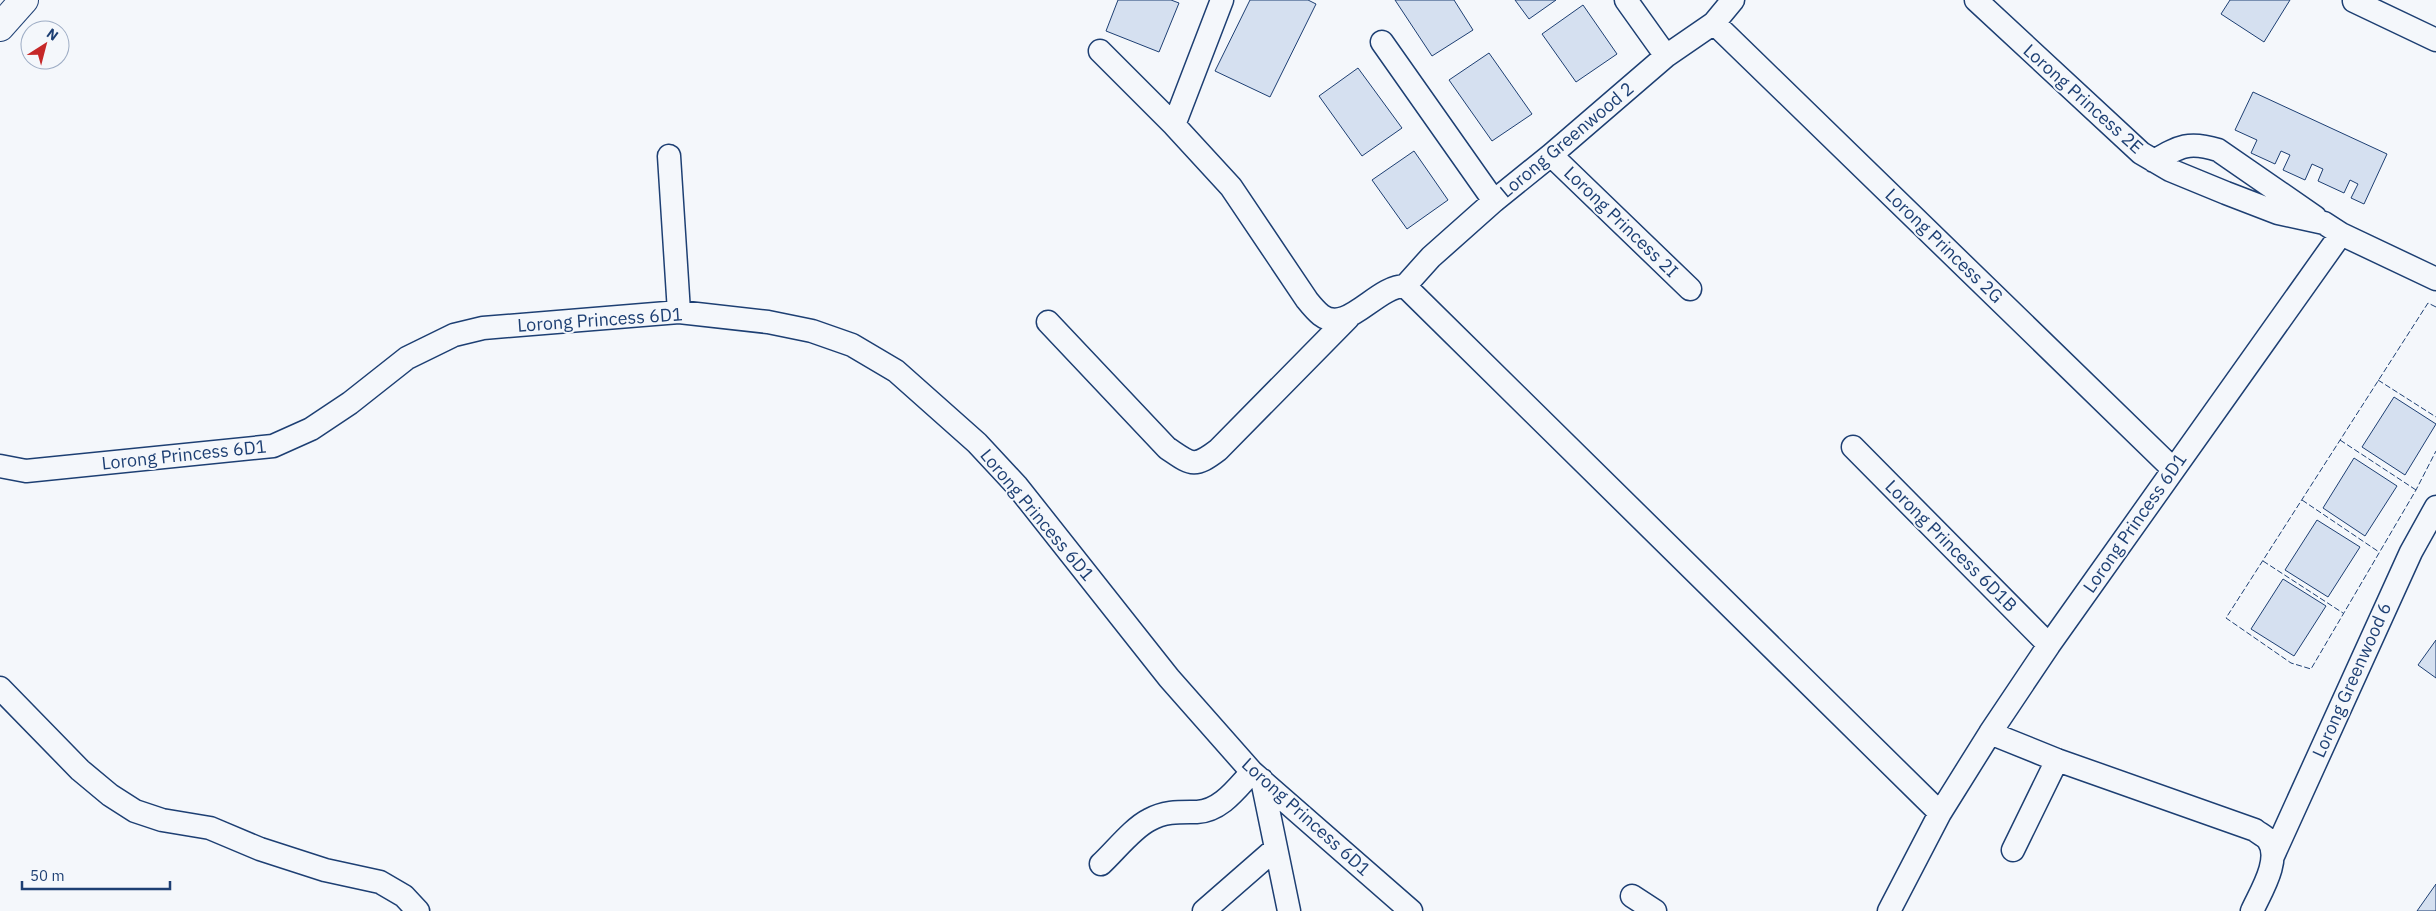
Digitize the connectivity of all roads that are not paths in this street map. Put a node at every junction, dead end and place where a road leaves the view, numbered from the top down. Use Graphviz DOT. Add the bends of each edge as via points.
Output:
graph roads {
  1 [pos="24,0"];
  2 [pos="1222,0"];
  3 [pos="1626,0"];
  4 [pos="1733,0"];
  5 [pos="1976,0"];
  6 [pos="2354,2"];
  7 [pos="1714,23"];
  8 [pos="0,27"];
  9 [pos="2436,40"];
  10 [pos="1382,42"];
  11 [pos="1100,50"];
  12 [pos="1666,56"];
  13 [pos="1174,125"];
  14 [pos="1551,154"];
  15 [pos="669,156"];
  16 [pos="2154,161"];
  17 [pos="1494,201"];
  18 [pos="2332,228"];
  19 [pos="2436,279"];
  20 [pos="1405,286"];
  21 [pos="1690,289"];
  22 [pos="679,312"];
  23 [pos="1348,318"];
  24 [pos="1048,322"];
  25 [pos="1853,448"];
  26 [pos="0,466"];
  27 [pos="2173,469"];
  28 [pos="2436,507"];
  29 [pos="2048,645"];
  30 [pos="0,688"];
  31 [pos="1990,733"];
  32 [pos="2057,760"];
  33 [pos="1256,776"];
  34 [pos="1940,813"];
  35 [pos="1275,849"];
  36 [pos="2013,850"];
  37 [pos="2273,856"];
  38 [pos="1101,864"];
  39 [pos="1632,896"];
  40 [pos="418,911"];
  41 [pos="1204,911"];
  42 [pos="1289,911"];
  43 [pos="1410,911"];
  44 [pos="1655,911"];
  45 [pos="1889,911"];
  46 [pos="2252,911"];
  1 -- 8 [label="highway"];
  2 -- 13 [label="street"];
  3 -- 12 [label="street"];
  4 -- 7 [label="street, Lorong Greenwood 2"];
  5 -- 16 [label="street, Lorong Princess 2E" via="2141,153"];
  6 -- 9 [label="street"];
  7 -- 12 [label="street, Lorong Greenwood 2"];
  7 -- 27 [label="street, Lorong Princess 2G"];
  10 -- 17 [label="street"];
  11 -- 13 [label="street"];
  12 -- 14 [label="street, Lorong Greenwood 2"];
  13 -- 23 [label="street" via="1231,187 1307,300 1322,316 1335,320"];
  14 -- 17 [label="street, Lorong Greenwood 2"];
  14 -- 21 [label="street, Lorong Princess 2I"];
  15 -- 22 [label="street"];
  16 -- 18 [label="street, Lorong Princess 2E" via="2278,213"];
  16 -- 18 [label="street" via="2180,145 2200,145 2218,150"];
  17 -- 20 [label="street, Lorong Greenwood 2" via="1431,257"];
  18 -- 19 [label="street"];
  18 -- 27 [label="street, Lorong Princess 6D1"];
  20 -- 23 [label="street" via="1395,286 1382,292"];
  20 -- 34 [label="street"];
  22 -- 26 [label="street, Lorong Princess 6D1" via="484,328 454,335 407,358 311,429 273,446 26,471"];
  22 -- 33 [label="street, Lorong Princess 6D1" via="768,322 812,331 852,345 896,371 977,443 1017,486 1169,678"];
  23 -- 24 [label="street" via="1218,450 1202,462 1190,463 1167,448"];
  25 -- 29 [label="street, Lorong Princess 6D1B"];
  27 -- 29 [label="street, Lorong Princess 6D1"];
  28 -- 37 [label="street, Lorong Greenwood 6" via="2411,552"];
  29 -- 31 [label="street, Lorong Princess 6D1"];
  30 -- 40 [label="street" via="80,770 135,811 162,820 210,828 260,849 325,870 380,882 404,896"];
  31 -- 32 [label="street"];
  31 -- 34 [label="street, Lorong Princess 6D1"];
  32 -- 36 [label="street"];
  32 -- 37 [label="street" via="2254,830 2268,840"];
  33 -- 35 [label="street"];
  33 -- 38 [label="street" via="1214,807 1199,812 1164,813 1147,820"];
  33 -- 43 [label="street, Lorong Princess 6D1"];
  34 -- 45 [label="street, Lorong Princess 6D1"];
  35 -- 41 [label="street"];
  35 -- 42 [label="street"];
  37 -- 46 [label="street, Lorong Greenwood 6"];
  39 -- 44 [label="street"];
}
